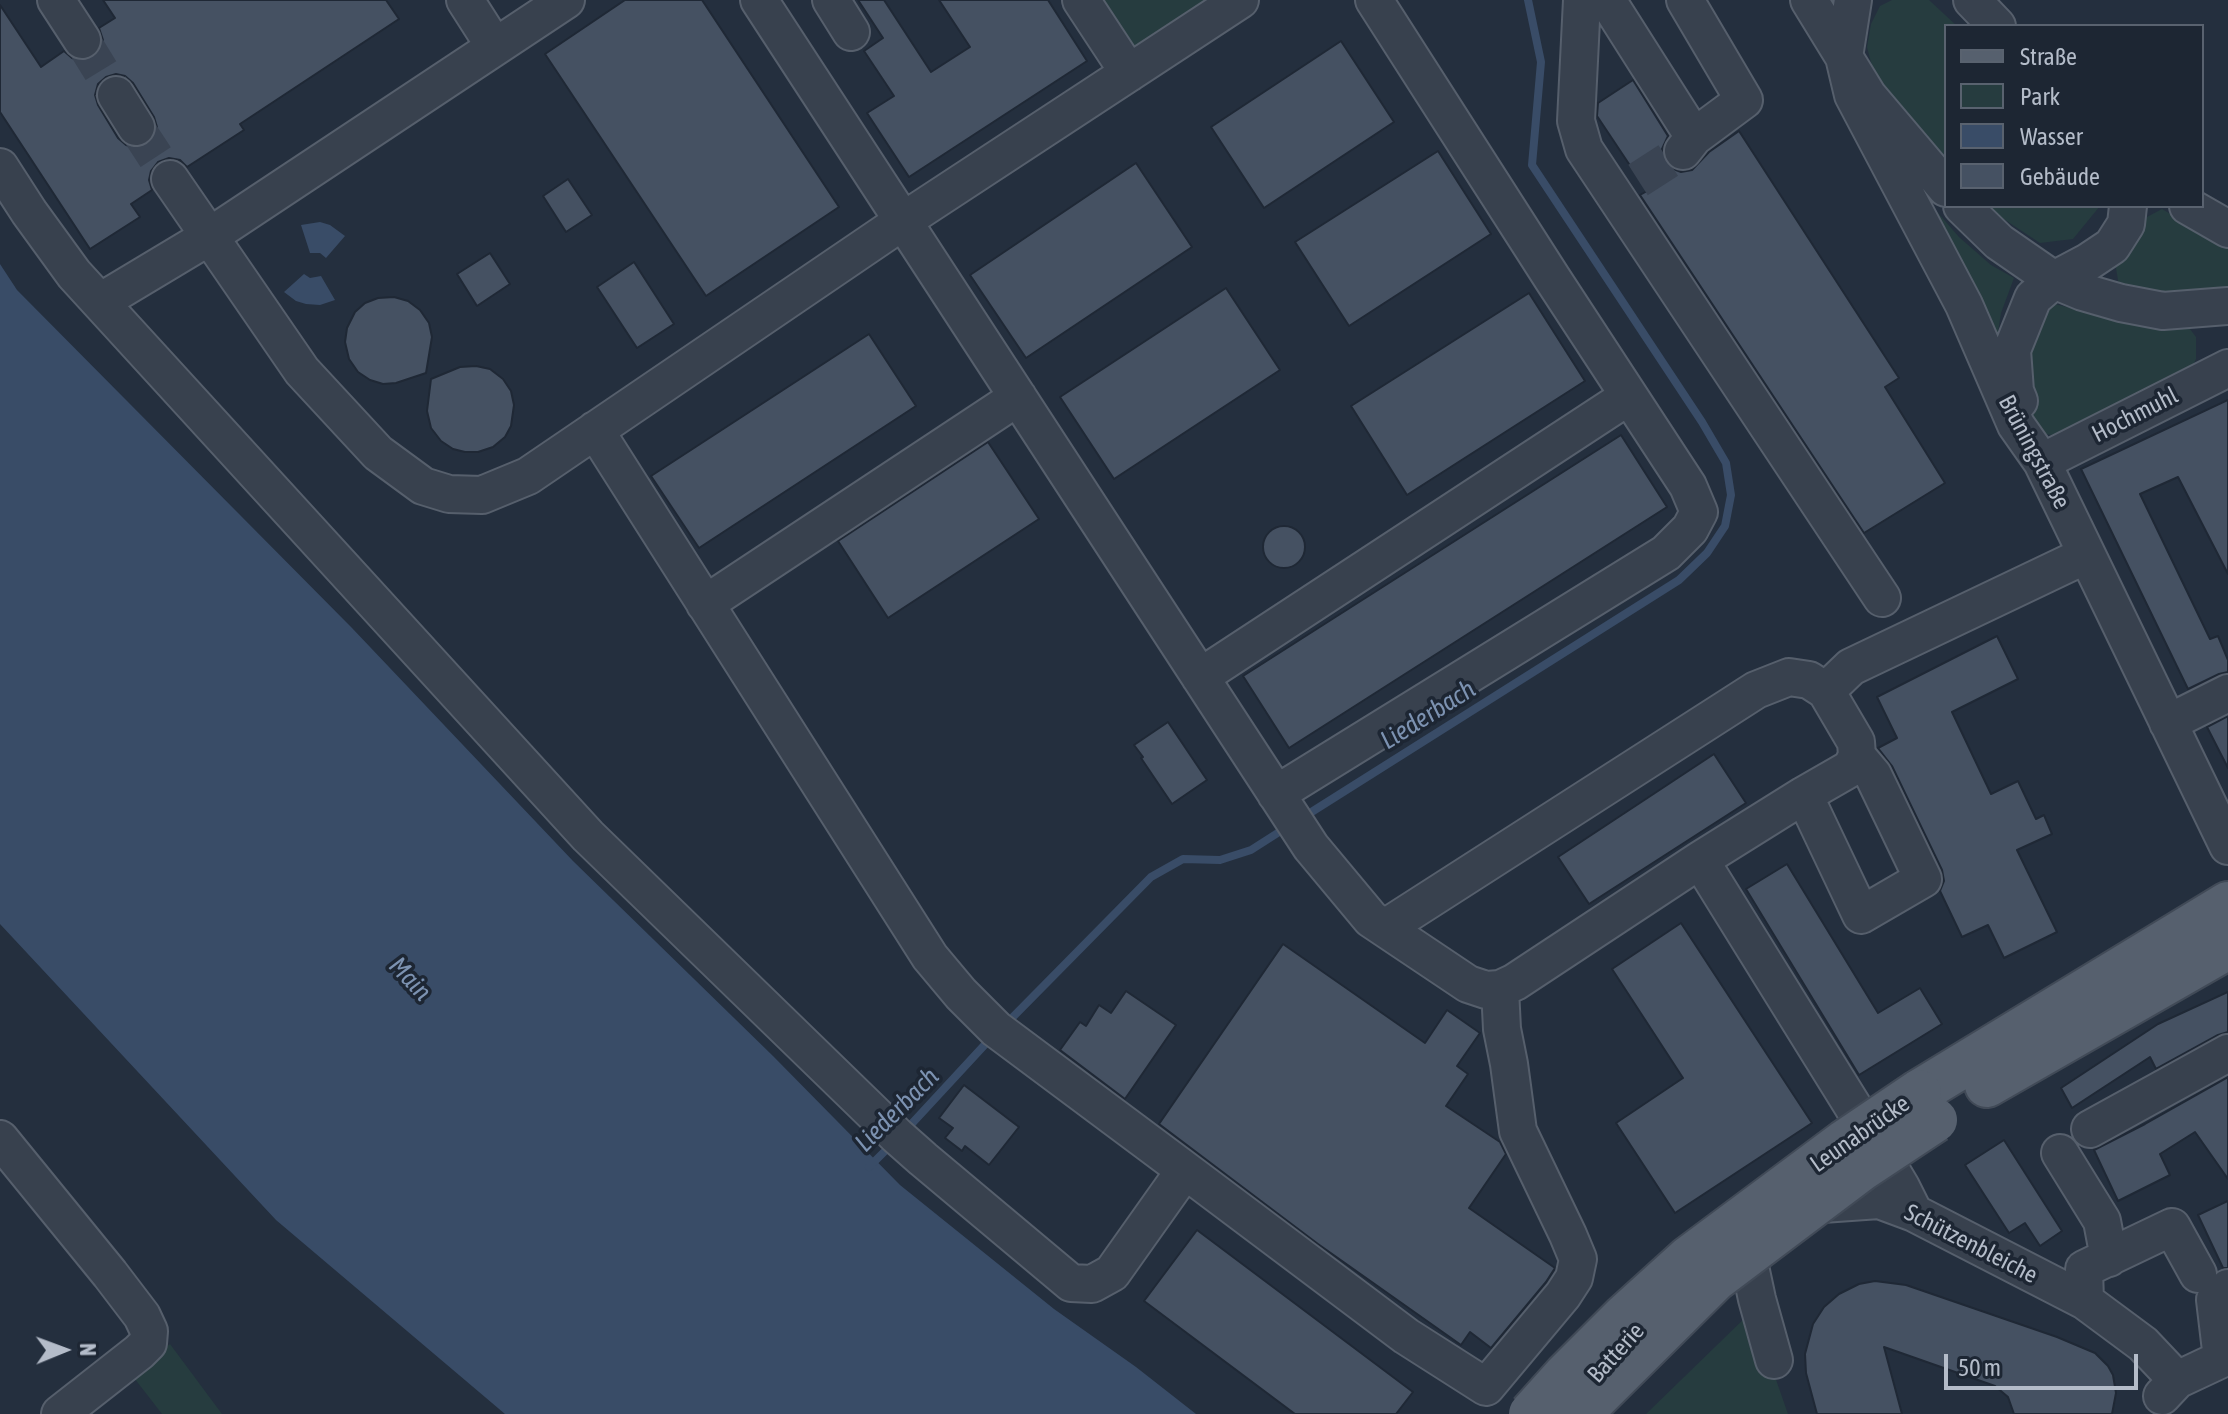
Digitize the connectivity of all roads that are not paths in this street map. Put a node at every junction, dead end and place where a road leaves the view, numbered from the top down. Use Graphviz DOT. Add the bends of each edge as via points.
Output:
graph roads {
  1 [pos="56,0"];
  2 [pos="465,0"];
  3 [pos="566,0"];
  4 [pos="759,0"];
  5 [pos="831,0"];
  6 [pos="1081,0"];
  7 [pos="1240,0"];
  8 [pos="1374,0"];
  9 [pos="1582,0"];
  10 [pos="1607,0"];
  11 [pos="1685,0"];
  12 [pos="1809,0"];
  13 [pos="1853,0"];
  14 [pos="1972,0"];
  15 [pos="1995,24"];
  16 [pos="851,32"];
  17 [pos="82,40"];
  18 [pos="495,47"];
  19 [pos="1844,57"];
  20 [pos="1129,73"];
  21 [pos="116,95"];
  22 [pos="136,127"];
  23 [pos="0,167"];
  24 [pos="170,179"];
  25 [pos="1944,186"];
  26 [pos="1964,208"];
  27 [pos="2128,208"];
  28 [pos="2191,208"];
  29 [pos="903,221"];
  30 [pos="2228,229"];
  31 [pos="210,236"];
  32 [pos="2054,280"];
  33 [pos="100,302"];
  34 [pos="2228,306"];
  35 [pos="2228,368"];
  36 [pos="1629,396"];
  37 [pos="1018,397"];
  38 [pos="595,430"];
  39 [pos="2042,462"];
  40 [pos="2086,555"];
  41 [pos="1882,598"];
  42 [pos="705,604"];
  43 [pos="1200,677"];
  44 [pos="1826,691"];
  45 [pos="2228,693"];
  46 [pos="2168,723"];
  47 [pos="1857,756"];
  48 [pos="1276,794"];
  49 [pos="1804,795"];
  50 [pos="2228,846"];
  51 [pos="1700,860"];
  52 [pos="2228,904"];
  53 [pos="1385,928"];
  54 [pos="2228,947"];
  55 [pos="1500,989"];
  56 [pos="2228,1053"];
  57 [pos="1927,1106"];
  58 [pos="2090,1129"];
  59 [pos="0,1139"];
  60 [pos="2060,1153"];
  61 [pos="1185,1170"];
  62 [pos="1914,1213"];
  63 [pos="1743,1234"];
  64 [pos="2109,1258"];
  65 [pos="2213,1281"];
  66 [pos="1666,1298"];
  67 [pos="2085,1301"];
  68 [pos="2225,1358"];
  69 [pos="1774,1360"];
  70 [pos="60,1414"];
  71 [pos="1531,1414"];
  72 [pos="1578,1414"];
  1 -- 17 [label="street"];
  2 -- 18 [label="street"];
  3 -- 18 [label="street"];
  4 -- 29 [label="street"];
  5 -- 16 [label="street"];
  6 -- 20 [label="street"];
  7 -- 20 [label="street"];
  8 -- 36 [label="street"];
  9 -- 41 [label="street" via="1576,121 1584,149 1626,188"];
  10 -- 11 [label="street" via="1689,144 1744,100"];
  12 -- 19 [label="street"];
  13 -- 19 [label="street"];
  14 -- 15 [label="street"];
  18 -- 31 [label="street"];
  19 -- 25 [label="street" via="1868,96"];
  19 -- 39 [label="street, Brüningstraße" via="1853,95 1964,305 2016,425"];
  20 -- 29 [label="street"];
  21 -- 22 [label="street"];
  23 -- 33 [label="street" via="74,274"];
  24 -- 31 [label="street"];
  26 -- 32 [label="street" via="1999,242"];
  27 -- 32 [label="street" via="2126,224 2112,246"];
  28 -- 30 [label="street"];
  29 -- 37 [label="street"];
  29 -- 38 [label="street"];
  31 -- 33 [label="street"];
  31 -- 38 [label="street" via="302,371 378,453 423,486 482,495 528,476"];
  32 -- 34 [label="street" via="2163,311"];
  32 -- 39 [label="street" via="2033,298 2012,350 2015,391"];
  33 -- 61 [label="street" via="588,836 923,1159 1071,1283 1092,1284 1112,1273"];
  35 -- 39 [label="street, Hochmuhl"];
  36 -- 43 [label="street"];
  36 -- 48 [label="street" via="1688,486 1699,512 1690,529 1666,553"];
  37 -- 42 [label="street"];
  37 -- 43 [label="street"];
  38 -- 42 [label="street"];
  39 -- 40 [label="street, Brüningstraße"];
  40 -- 44 [label="street" via="1851,667"];
  40 -- 46 [label="street, Brüningstraße"];
  42 -- 61 [label="street" via="930,957 961,994 996,1029"];
  43 -- 48 [label="street"];
  44 -- 47 [label="street" via="1856,742"];
  44 -- 53 [label="street" via="1809,680 1789,677 1756,690"];
  45 -- 46 [label="street"];
  46 -- 50 [label="street, Brüningstraße"];
  47 -- 49 [label="street" via="1851,768"];
  47 -- 49 [label="street" via="1873,775 1923,879 1861,915"];
  48 -- 53 [label="street" via="1311,847 1371,919"];
  49 -- 51 [label="street"];
  51 -- 55 [label="street"];
  51 -- 62 [label="street"];
  52 -- 57 [label="main road, Leunabrücke"];
  53 -- 55 [label="street" via="1468,984"];
  54 -- 57 [label="main road, Leunabrücke" via="1992,1082"];
  55 -- 61 [label="street" via="1518,1131 1578,1259 1563,1295 1486,1387 1406,1336"];
  56 -- 58 [label="street"];
  57 -- 71 [label="main road, Leunabrücke, bridge" via="1845,1142 1688,1259"];
  57 -- 72 [label="main road, Leunabrücke, bridge" via="1861,1169 1715,1279"];
  59 -- 70 [label="street" via="149,1331 148,1343 139,1352"];
  60 -- 64 [label="street" via="2102,1221"];
  62 -- 63 [label="street, Schützenbleiche" via="1879,1200 1811,1204"];
  62 -- 67 [label="street, Schützenbleiche"];
  63 -- 66 [label="street, Schützenbleiche"];
  63 -- 69 [label="street"];
  64 -- 65 [label="street" via="2172,1227"];
  64 -- 67 [label="street" via="2084,1269"];
  65 -- 68 [label="street"];
  66 -- 72 [label="street, Batterie" via="1584,1387"];
  67 -- 68 [label="street, Schützenbleiche" via="2143,1344 2169,1388"];
}
